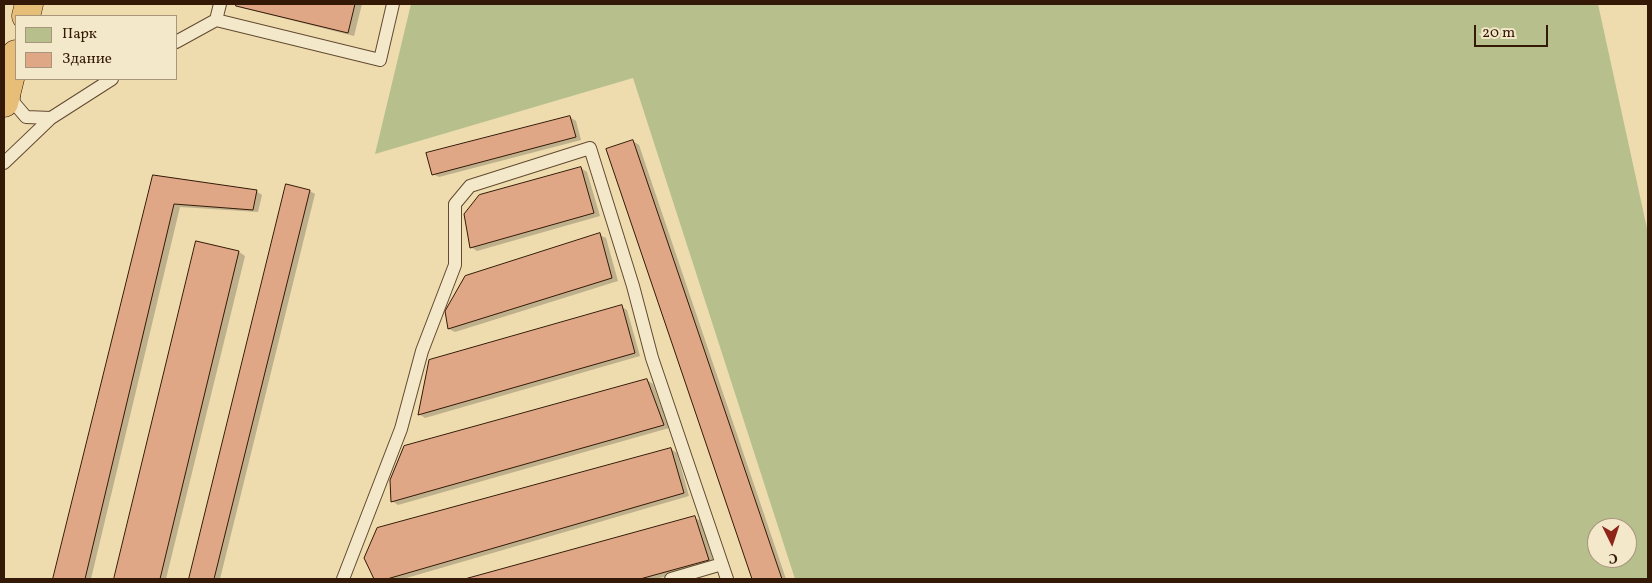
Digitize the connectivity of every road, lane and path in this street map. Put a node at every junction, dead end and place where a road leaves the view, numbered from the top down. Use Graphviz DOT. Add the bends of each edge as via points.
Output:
graph roads {
  1 [pos="220,4"];
  2 [pos="393,4"];
  3 [pos="216,20"];
  4 [pos="178,41"];
  5 [pos="14,63"];
  6 [pos="110,80"];
  7 [pos="4,103"];
  8 [pos="51,118"];
  9 [pos="4,163"];
  10 [pos="722,564"];
  11 [pos="343,579"];
  12 [pos="671,579"];
  13 [pos="727,579"];
  1 -- 3 [label="lane"];
  2 -- 3 [label="lane" via="380,60"];
  3 -- 4 [label="lane"];
  5 -- 7 [label="highway"];
  5 -- 8 [label="lane" via="14,104 26,117"];
  6 -- 8 [label="lane"];
  8 -- 9 [label="lane"];
  10 -- 11 [label="lane" via="652,358 590,148 470,186 455,204 455,265 422,351 400,428"];
  10 -- 12 [label="lane"];
  10 -- 13 [label="lane"];
}
